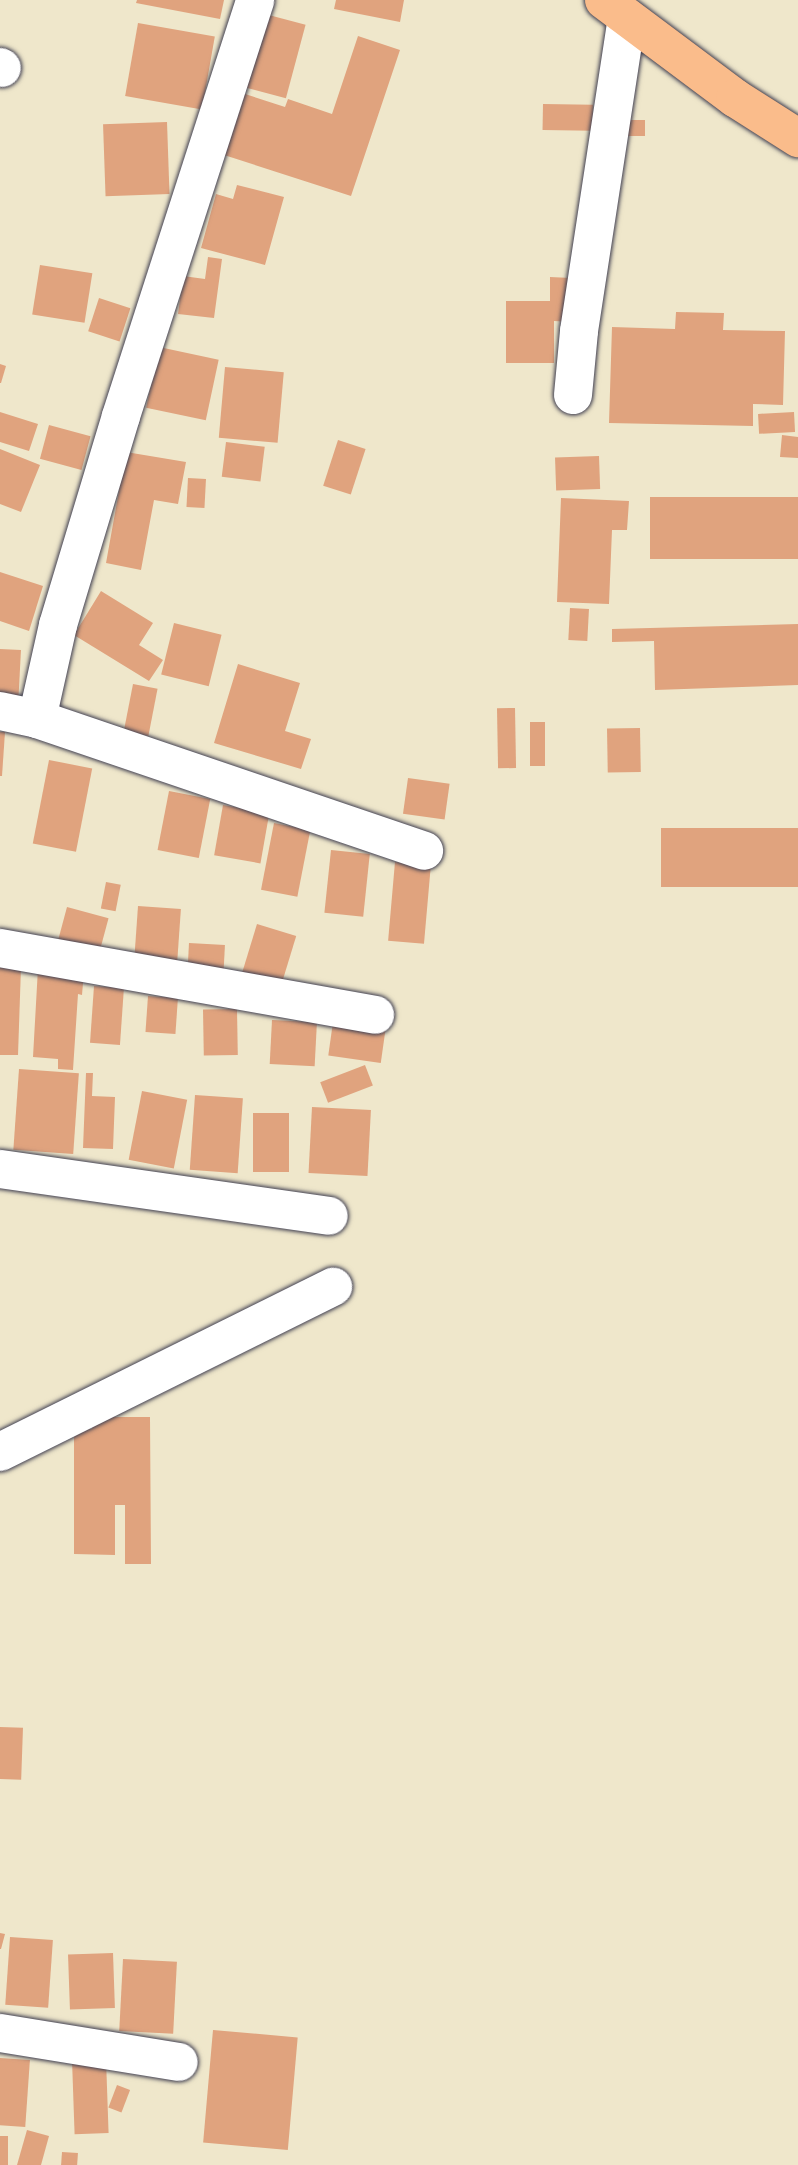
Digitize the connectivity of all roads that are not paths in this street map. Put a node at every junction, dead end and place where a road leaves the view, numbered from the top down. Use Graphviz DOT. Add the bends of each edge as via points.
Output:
graph roads {
  1 [pos="255,0"];
  2 [pos="615,9"];
  3 [pos="798,138"];
  4 [pos="573,395"];
  5 [pos="0,711"];
  6 [pos="37,719"];
  7 [pos="424,851"];
  8 [pos="0,948"];
  9 [pos="374,1015"];
  10 [pos="0,1169"];
  11 [pos="329,1216"];
  12 [pos="333,1287"];
  13 [pos="0,1452"];
  14 [pos="0,2032"];
  15 [pos="179,2062"];
  1 -- 6 [label="street" via="113,442 58,625"];
  2 -- 3 [label="main road" via="735,98"];
  2 -- 4 [label="street"];
  5 -- 6 [label="street"];
  6 -- 7 [label="street"];
  8 -- 9 [label="street"];
  10 -- 11 [label="street"];
  12 -- 13 [label="street"];
  14 -- 15 [label="street"];
}
